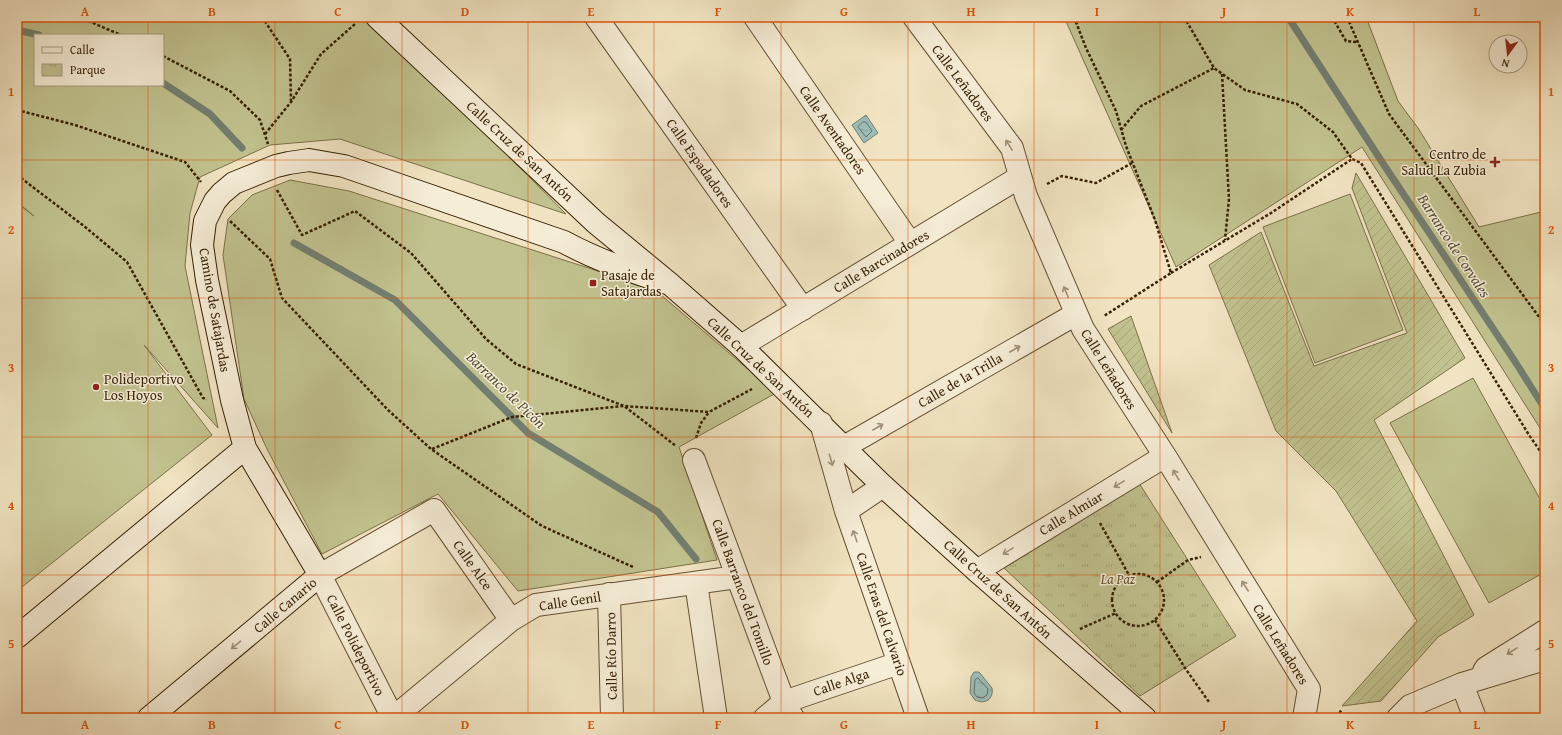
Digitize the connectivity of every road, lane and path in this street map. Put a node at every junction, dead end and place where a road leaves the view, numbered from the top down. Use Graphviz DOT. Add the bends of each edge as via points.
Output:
graph roads {
  1 [pos="79,17"];
  2 [pos="262,17"];
  3 [pos="596,17"];
  4 [pos="755,17"];
  5 [pos="914,17"];
  6 [pos="1074,17"];
  7 [pos="1184,17"];
  8 [pos="1332,17"];
  9 [pos="1347,17"];
  10 [pos="366,20"];
  11 [pos="119,34"];
  12 [pos="1358,42"];
  13 [pos="164,57"];
  14 [pos="1214,68"];
  15 [pos="1222,74"];
  16 [pos="291,102"];
  17 [pos="17,110"];
  18 [pos="1121,130"];
  19 [pos="264,134"];
  20 [pos="1352,159"];
  21 [pos="1132,163"];
  22 [pos="276,166"];
  23 [pos="17,175"];
  24 [pos="1062,176"];
  25 [pos="1020,177"];
  26 [pos="276,188"];
  27 [pos="215,201"];
  28 [pos="596,223"];
  29 [pos="615,238"];
  30 [pos="1225,240"];
  31 [pos="564,242"];
  32 [pos="910,243"];
  33 [pos="588,256"];
  34 [pos="1171,273"];
  35 [pos="670,284"];
  36 [pos="803,309"];
  37 [pos="1079,321"];
  38 [pos="1545,325"];
  39 [pos="741,346"];
  40 [pos="774,377"];
  41 [pos="203,398"];
  42 [pos="624,406"];
  43 [pos="821,423"];
  44 [pos="844,447"];
  45 [pos="245,448"];
  46 [pos="431,449"];
  47 [pos="1165,456"];
  48 [pos="1545,458"];
  49 [pos="694,460"];
  50 [pos="883,486"];
  51 [pos="1085,504"];
  52 [pos="434,510"];
  53 [pos="846,511"];
  54 [pos="1222,551"];
  55 [pos="636,569"];
  56 [pos="976,571"];
  57 [pos="320,575"];
  58 [pos="1129,575"];
  59 [pos="737,578"];
  60 [pos="1157,582"];
  61 [pos="696,583"];
  62 [pos="609,594"];
  63 [pos="1116,613"];
  64 [pos="512,620"];
  65 [pos="1155,620"];
  66 [pos="1545,631"];
  67 [pos="17,637"];
  68 [pos="1059,643"];
  69 [pos="1545,659"];
  70 [pos="899,663"];
  71 [pos="1470,682"];
  72 [pos="1209,702"];
  73 [pos="788,710"];
  74 [pos="1342,710"];
  75 [pos="149,718"];
  76 [pos="393,718"];
  77 [pos="612,718"];
  78 [pos="716,718"];
  79 [pos="765,718"];
  80 [pos="918,718"];
  81 [pos="1145,718"];
  82 [pos="1304,718"];
  83 [pos="1338,718"];
  84 [pos="1398,718"];
  85 [pos="1475,718"];
  1 -- 11 [label="path"];
  2 -- 16 [label="path" via="290,59"];
  3 -- 36 [label="street, Calle Espadadores"];
  4 -- 32 [label="street, Calle Aventadores"];
  25 -- 5 [label="street, Calle Leñadores, one-way" via="1012,148"];
  6 -- 18 [label="path" via="1116,111"];
  7 -- 14 [label="path"];
  8 -- 12 [label="path" via="1346,41"];
  9 -- 12 [label="path"];
  10 -- 16 [label="path" via="321,54"];
  10 -- 28 [label="street, Calle Cruz de San Antón"];
  12 -- 38 [label="path" via="1389,114"];
  13 -- 19 [label="path" via="230,91 260,120"];
  14 -- 15 [label="path"];
  14 -- 18 [label="path" via="1141,106"];
  15 -- 20 [label="path" via="1245,90 1298,104 1333,132"];
  15 -- 30 [label="path" via="1229,199"];
  16 -- 19 [label="path"];
  17 -- 27 [label="path" via="75,125 185,162"];
  18 -- 21 [label="path"];
  19 -- 22 [label="path"];
  20 -- 30 [label="path"];
  20 -- 48 [label="path" via="1361,163"];
  21 -- 24 [label="path" via="1096,183"];
  21 -- 34 [label="path" via="1155,220"];
  22 -- 27 [label="street, Camino de Satajardas" via="234,183"];
  22 -- 31 [label="street, Camino de Satajardas" via="309,160 344,166"];
  23 -- 41 [label="path" via="127,262"];
  25 -- 32 [label="street, Calle Barcinadores"];
  37 -- 25 [label="street, Calle Leñadores, one-way"];
  26 -- 42 [label="path" via="302,235 355,211 411,253 486,339 516,364"];
  27 -- 45 [label="street, Camino de Satajardas" via="205,221 202,245 232,400"];
  27 -- 46 [label="path" via="228,219 270,259 282,298 388,410"];
  28 -- 29 [label="street, Calle Cruz de San Antón"];
  28 -- 31 [label="street" via="578,238"];
  29 -- 33 [label="street"];
  29 -- 35 [label="street, Calle Cruz de San Antón"];
  30 -- 34 [label="path"];
  31 -- 33 [label="street, Camino de Satajardas"];
  32 -- 36 [label="street, Calle Barcinadores"];
  33 -- 35 [label="street, Camino de Satajardas"];
  34 -- 37 [label="path"];
  35 -- 39 [label="street, Calle Cruz de San Antón"];
  36 -- 39 [label="street, Calle Barcinadores"];
  44 -- 37 [label="street, Calle de la Trilla, one-way"];
  37 -- 47 [label="street, Calle Leñadores"];
  39 -- 40 [label="street, Calle Cruz de San Antón"];
  40 -- 42 [label="path" via="709,412"];
  40 -- 43 [label="street, Calle Cruz de San Antón"];
  42 -- 46 [label="path" via="512,417"];
  42 -- 49 [label="path"];
  43 -- 44 [label="street, Calle Cruz de San Antón"];
  43 -- 53 [label="street, Calle Eras del Calvario, one-way"];
  44 -- 50 [label="street, Calle Cruz de San Antón"];
  45 -- 57 [label="street, Calle Polideportivo"];
  45 -- 67 [label="street"];
  46 -- 55 [label="path" via="542,526"];
  47 -- 51 [label="street, Calle Almiar, one-way"];
  54 -- 47 [label="street, Calle Leñadores, one-way"];
  49 -- 59 [label="street, Calle Barranco del Tomillo"];
  50 -- 53 [label="street"];
  50 -- 56 [label="street, Calle Cruz de San Antón"];
  51 -- 56 [label="street, Calle Almiar, one-way"];
  51 -- 58 [label="path" via="1093,511"];
  52 -- 57 [label="street, Calle Canario"];
  52 -- 64 [label="street, Calle Alce"];
  70 -- 53 [label="street, Calle Eras del Calvario, one-way"];
  54 -- 60 [label="path" via="1188,560"];
  82 -- 54 [label="street, Calle Leñadores, one-way" via="1309,689"];
  56 -- 68 [label="street, Calle Cruz de San Antón"];
  57 -- 75 [label="street, Calle Canario, one-way"];
  57 -- 76 [label="street, Calle Polideportivo"];
  58 -- 60 [label="path" via="1144,574"];
  58 -- 63 [label="path" via="1121,580 1114,591 1112,604"];
  59 -- 61 [label="street, Calle Genil"];
  59 -- 73 [label="street, Calle Barranco del Tomillo"];
  60 -- 65 [label="path" via="1164,597 1160,613"];
  61 -- 62 [label="street, Calle Genil"];
  61 -- 78 [label="street"];
  62 -- 64 [label="street, Calle Genil" via="536,605"];
  62 -- 77 [label="street, Calle Río Darro"];
  63 -- 65 [label="path" via="1121,620 1138,626"];
  63 -- 68 [label="path" via="1072,632"];
  64 -- 76 [label="street, Calle Genil"];
  65 -- 72 [label="path"];
  66 -- 71 [label="street, one-way" via="1486,668"];
  68 -- 81 [label="street, Calle Cruz de San Antón"];
  69 -- 71 [label="street"];
  70 -- 73 [label="street, Calle Alga"];
  70 -- 80 [label="street, Calle Eras del Calvario"];
  71 -- 84 [label="street" via="1410,706"];
  71 -- 85 [label="street"];
  73 -- 79 [label="street"];
  74 -- 83 [label="path"];
}
